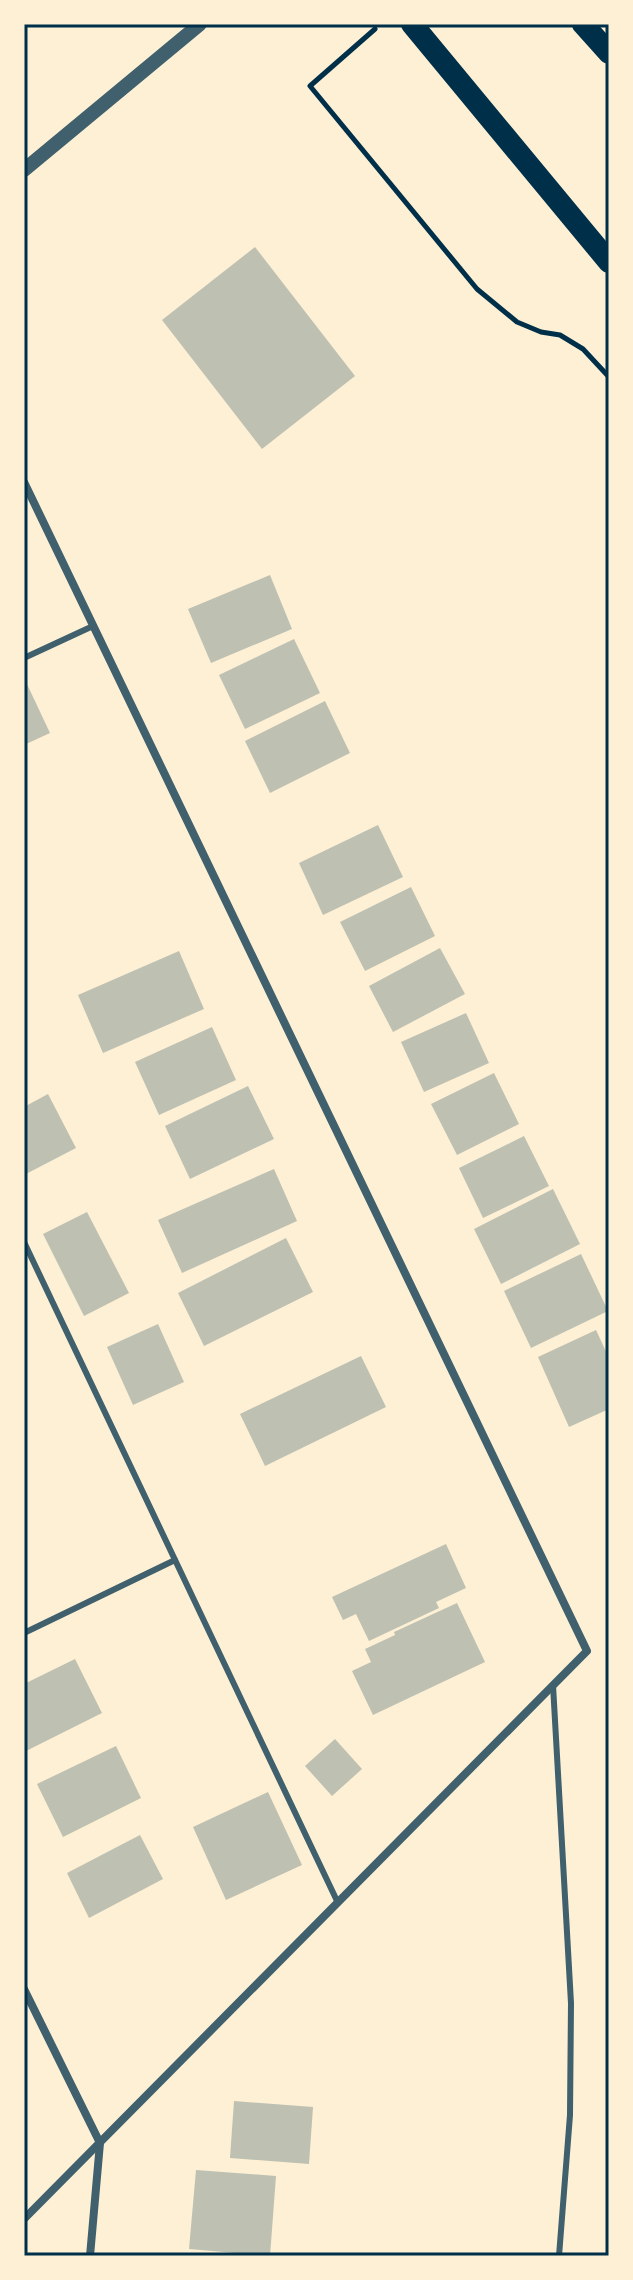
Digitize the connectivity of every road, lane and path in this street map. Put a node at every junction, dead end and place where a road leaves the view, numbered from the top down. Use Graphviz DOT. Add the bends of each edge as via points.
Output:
graph roads {
  1 [pos="200,24"];
  2 [pos="383,24"];
  3 [pos="412,24"];
  4 [pos="583,24"];
  5 [pos="609,53"];
  6 [pos="24,170"];
  7 [pos="609,262"];
  8 [pos="609,377"];
  9 [pos="24,482"];
  10 [pos="93,626"];
  11 [pos="24,658"];
  12 [pos="24,1242"];
  13 [pos="175,1560"];
  14 [pos="24,1633"];
  15 [pos="553,1685"];
  16 [pos="338,1903"];
  17 [pos="24,1989"];
  18 [pos="100,2143"];
  19 [pos="24,2219"];
  20 [pos="90,2256"];
  21 [pos="559,2256"];
  1 -- 6 [label="street"];
  2 -- 8 [label="path" via="310,86 477,289 517,322 560,335 583,349"];
  3 -- 7 [label="highway"];
  4 -- 5 [label="highway"];
  9 -- 10 [label="street"];
  10 -- 11 [label="lane"];
  10 -- 15 [label="street" via="587,1651"];
  12 -- 13 [label="lane"];
  13 -- 14 [label="lane"];
  13 -- 16 [label="lane"];
  15 -- 16 [label="street"];
  15 -- 21 [label="lane" via="571,2003 570,2115"];
  16 -- 18 [label="street"];
  17 -- 18 [label="street"];
  18 -- 19 [label="street"];
  18 -- 20 [label="street"];
}
